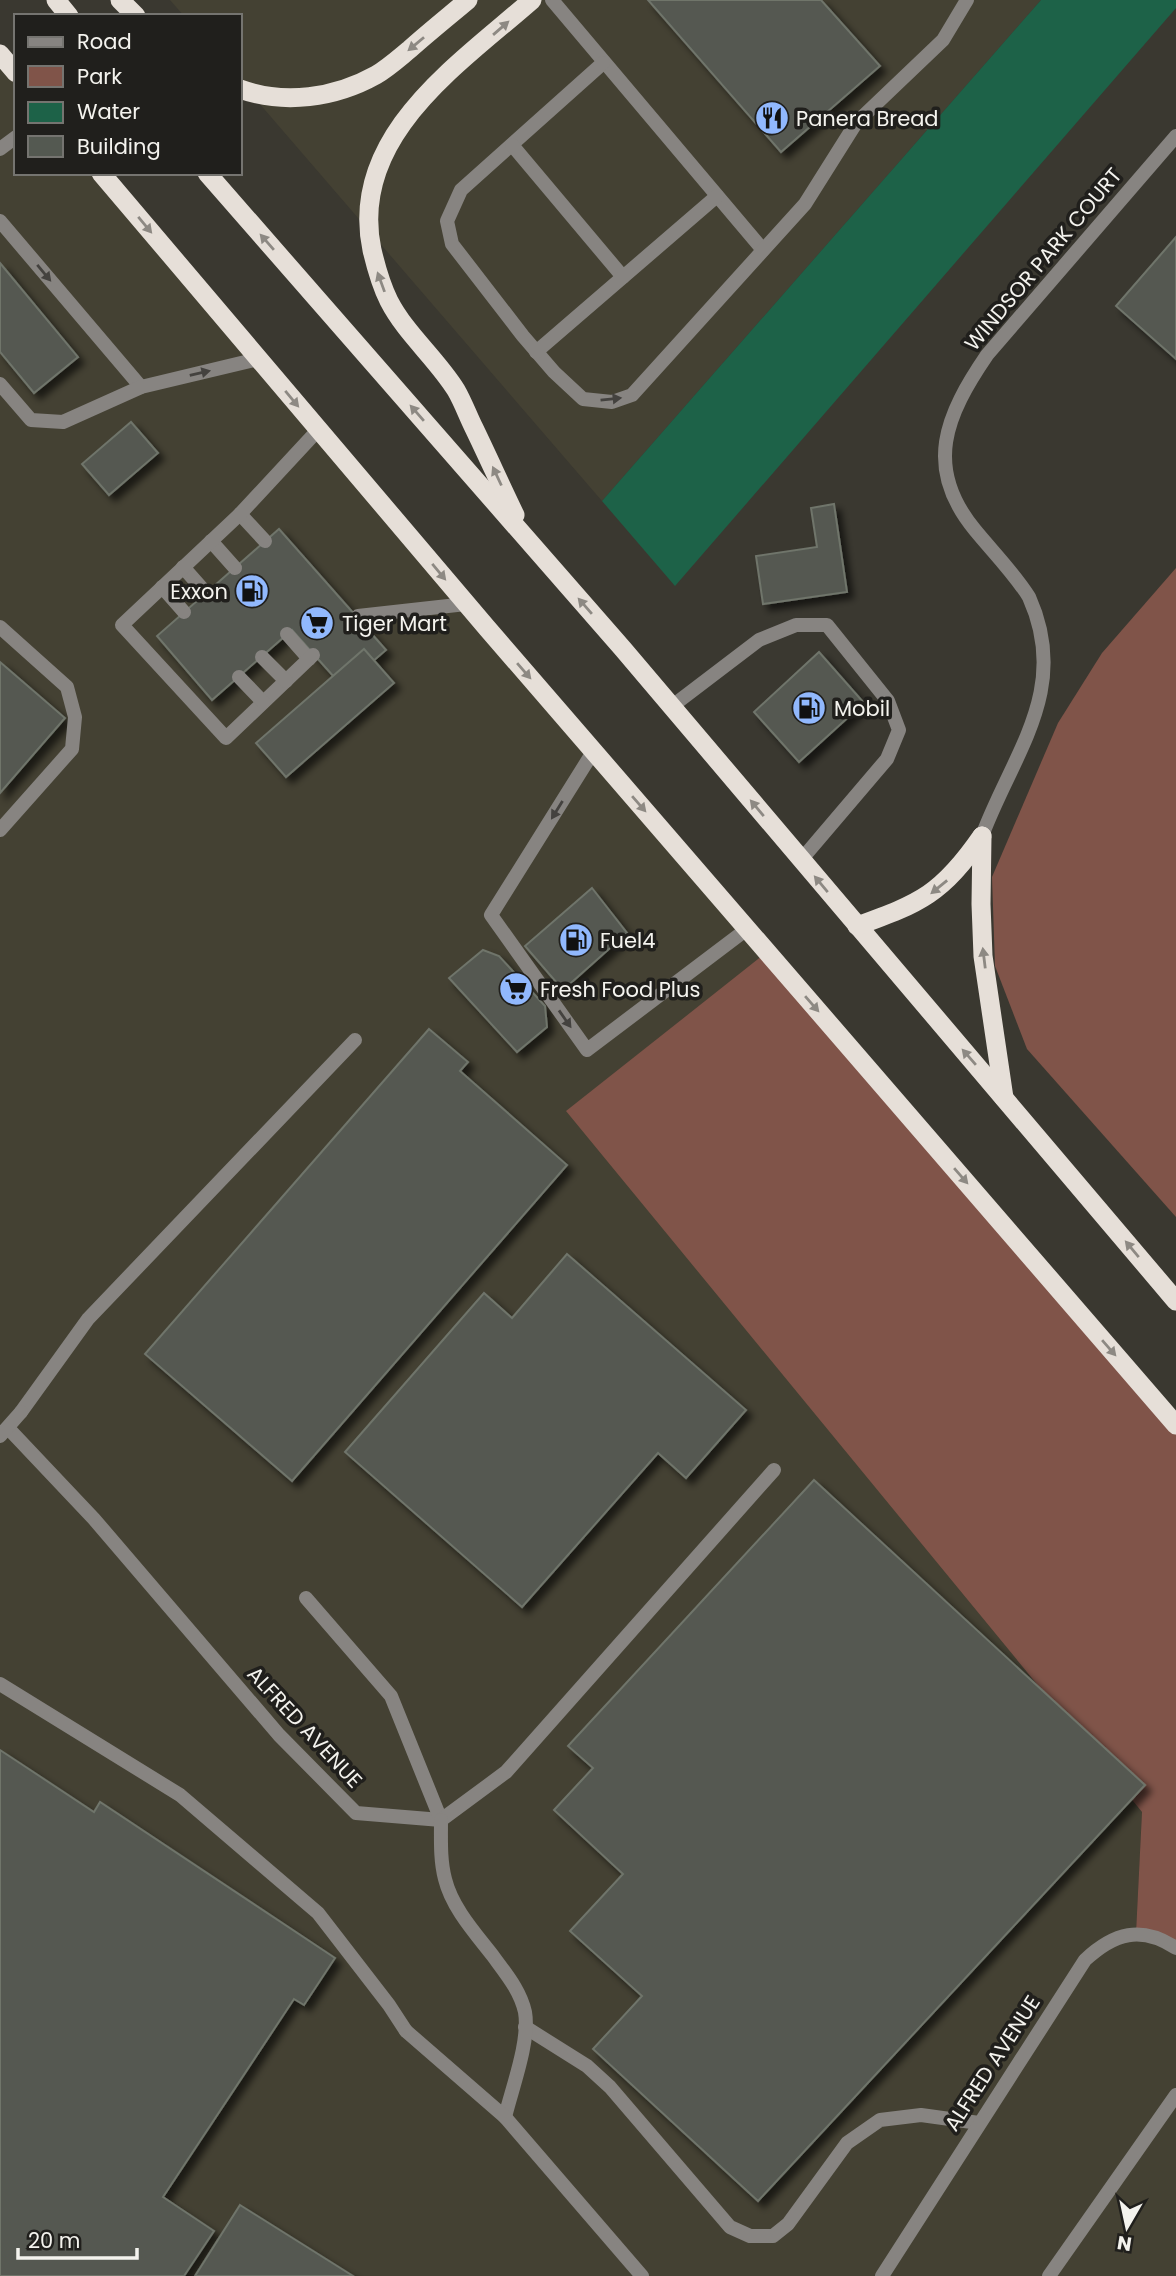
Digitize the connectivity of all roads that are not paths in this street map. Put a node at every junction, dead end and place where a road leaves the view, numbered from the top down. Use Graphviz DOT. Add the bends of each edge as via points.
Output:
graph roads {
  1 [pos="56,0"];
  2 [pos="120,0"];
  3 [pos="468,0"];
  4 [pos="532,0"];
  5 [pos="552,0"];
  6 [pos="964,2"];
  7 [pos="67,14"];
  8 [pos="134,14"];
  9 [pos="0,54"];
  10 [pos="603,63"];
  11 [pos="14,71"];
  12 [pos="242,90"];
  13 [pos="1176,136"];
  14 [pos="512,145"];
  15 [pos="103,175"];
  16 [pos="209,175"];
  17 [pos="717,197"];
  18 [pos="0,221"];
  19 [pos="763,250"];
  20 [pos="623,277"];
  21 [pos="537,352"];
  22 [pos="258,359"];
  23 [pos="0,384"];
  24 [pos="141,387"];
  25 [pos="318,430"];
  26 [pos="240,513"];
  27 [pos="526,538"];
  28 [pos="211,541"];
  29 [pos="265,541"];
  30 [pos="183,567"];
  31 [pos="235,568"];
  32 [pos="162,587"];
  33 [pos="206,593"];
  34 [pos="466,604"];
  35 [pos="184,612"];
  36 [pos="358,616"];
  37 [pos="0,627"];
  38 [pos="287,634"];
  39 [pos="262,657"];
  40 [pos="239,677"];
  41 [pos="286,681"];
  42 [pos="263,702"];
  43 [pos="671,707"];
  44 [pos="593,752"];
  45 [pos="0,830"];
  46 [pos="982,836"];
  47 [pos="801,860"];
  48 [pos="857,926"];
  49 [pos="747,929"];
  50 [pos="355,1040"];
  51 [pos="1004,1098"];
  52 [pos="1176,1301"];
  53 [pos="1176,1425"];
  54 [pos="4,1432"];
  55 [pos="774,1470"];
  56 [pos="306,1598"];
  57 [pos="0,1684"];
  58 [pos="442,1820"];
  59 [pos="1176,1948"];
  60 [pos="525,2027"];
  61 [pos="1176,2095"];
  62 [pos="505,2117"];
  63 [pos="979,2123"];
  64 [pos="642,2276"];
  65 [pos="882,2276"];
  66 [pos="1049,2276"];
  1 -- 7 [label="highway"];
  2 -- 8 [label="highway"];
  3 -- 12 [label="highway, one-way" via="378,74 359,83 304,97 266,96"];
  27 -- 4 [label="highway, one-way" via="456,390 388,300 373,253 369,209 389,145 416,104"];
  5 -- 10 [label="street"];
  6 -- 19 [label="street" via="943,40 856,123 805,204"];
  9 -- 11 [label="highway"];
  10 -- 14 [label="street"];
  10 -- 17 [label="street"];
  13 -- 46 [label="street, WINDSOR PARK COURT" via="987,355 949,423 944,455 953,499 1029,597 1044,660 1036,716"];
  14 -- 20 [label="street"];
  14 -- 21 [label="street" via="461,190 447,221 452,244"];
  15 -- 22 [label="highway, one-way"];
  27 -- 16 [label="highway, one-way"];
  17 -- 19 [label="street"];
  17 -- 20 [label="street"];
  18 -- 24 [label="street, one-way"];
  21 -- 19 [label="street, one-way" via="583,399 611,402 632,395"];
  20 -- 21 [label="street"];
  24 -- 22 [label="street, one-way"];
  22 -- 25 [label="highway, one-way"];
  23 -- 24 [label="street" via="31,420 63,422"];
  25 -- 26 [label="street"];
  25 -- 34 [label="highway, one-way"];
  26 -- 28 [label="street"];
  26 -- 29 [label="street"];
  43 -- 27 [label="highway, one-way"];
  28 -- 30 [label="street"];
  28 -- 31 [label="street"];
  30 -- 32 [label="street"];
  30 -- 33 [label="street"];
  32 -- 35 [label="street"];
  32 -- 42 [label="street" via="122,625 226,738"];
  34 -- 36 [label="street"];
  34 -- 44 [label="highway, one-way"];
  37 -- 45 [label="street" via="67,687 75,717 72,749"];
  38 -- 41 [label="street" via="311,657"];
  39 -- 41 [label="street"];
  40 -- 42 [label="street"];
  41 -- 42 [label="street"];
  47 -- 43 [label="highway, one-way"];
  43 -- 47 [label="street" via="759,640 796,625 827,625 888,701 899,730 887,758"];
  44 -- 49 [label="highway, one-way"];
  44 -- 49 [label="street, one-way" via="491,915 587,1050"];
  46 -- 48 [label="highway, one-way" via="951,877 928,896"];
  51 -- 46 [label="highway, one-way" via="983,956"];
  48 -- 47 [label="highway, one-way"];
  51 -- 48 [label="highway, one-way"];
  49 -- 53 [label="highway, one-way"];
  50 -- 54 [label="street" via="88,1319"];
  52 -- 51 [label="highway, one-way"];
  54 -- 58 [label="street, ALFRED AVENUE" via="94,1519 279,1735 356,1813"];
  55 -- 58 [label="street" via="506,1772"];
  56 -- 58 [label="street" via="391,1696"];
  57 -- 62 [label="street" via="180,1795 318,1913 406,2031"];
  58 -- 60 [label="street" via="445,1881 473,1930 511,1980 520,1997"];
  59 -- 63 [label="street, ALFRED AVENUE" via="1136,1933 1098,1948 1070,1980"];
  60 -- 62 [label="street"];
  60 -- 63 [label="street" via="587,2066 610,2087 730,2227 750,2236 773,2236 788,2224 847,2143 880,2120 921,2115"];
  61 -- 66 [label="street"];
  62 -- 64 [label="street"];
  63 -- 65 [label="street, ALFRED AVENUE"];
}
